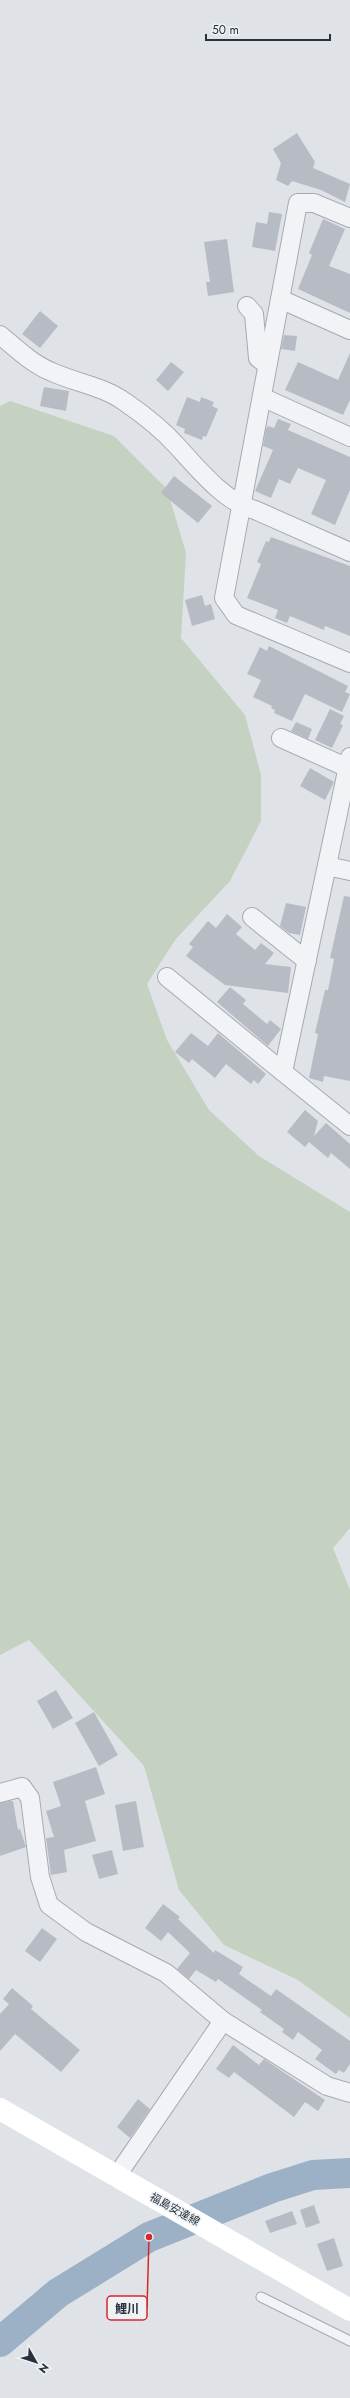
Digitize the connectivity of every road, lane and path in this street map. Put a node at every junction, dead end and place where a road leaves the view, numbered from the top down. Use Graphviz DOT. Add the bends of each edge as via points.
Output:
graph roads {
  1 [pos="350,218"];
  2 [pos="280,300"];
  3 [pos="247,306"];
  4 [pos="350,330"];
  5 [pos="0,335"];
  6 [pos="268,365"];
  7 [pos="262,397"];
  8 [pos="350,437"];
  9 [pos="241,507"];
  10 [pos="350,552"];
  11 [pos="350,663"];
  12 [pos="281,738"];
  13 [pos="349,762"];
  14 [pos="327,866"];
  15 [pos="350,871"];
  16 [pos="252,917"];
  17 [pos="307,961"];
  18 [pos="167,977"];
  19 [pos="283,1072"];
  20 [pos="350,1126"];
  21 [pos="0,1793"];
  22 [pos="223,2020"];
  23 [pos="350,2093"];
  24 [pos="0,2108"];
  25 [pos="116,2177"];
  26 [pos="261,2297"];
  27 [pos="350,2310"];
  28 [pos="350,2341"];
  1 -- 2 [label="street" via="314,202 298,203"];
  2 -- 4 [label="street"];
  2 -- 6 [label="street"];
  3 -- 6 [label="street" via="254,314 258,358"];
  5 -- 9 [label="street" via="36,364 58,375 103,390 124,401 156,426 194,466"];
  6 -- 7 [label="street"];
  7 -- 8 [label="street"];
  7 -- 9 [label="street"];
  9 -- 10 [label="street" via="255,510"];
  9 -- 11 [label="street" via="224,598 236,615"];
  12 -- 13 [label="street"];
  13 -- 14 [label="street"];
  14 -- 15 [label="street"];
  14 -- 17 [label="street"];
  16 -- 17 [label="street"];
  17 -- 19 [label="street"];
  18 -- 19 [label="street"];
  19 -- 20 [label="street"];
  21 -- 22 [label="street" via="22,1787 30,1798 40,1877 49,1905 86,1932 166,1973"];
  22 -- 23 [label="street" via="327,2086"];
  22 -- 25 [label="street"];
  24 -- 25 [label="main road, 福島安達線"];
  25 -- 27 [label="main road, 福島安達線"];
  26 -- 28 [label="lane"];
}
